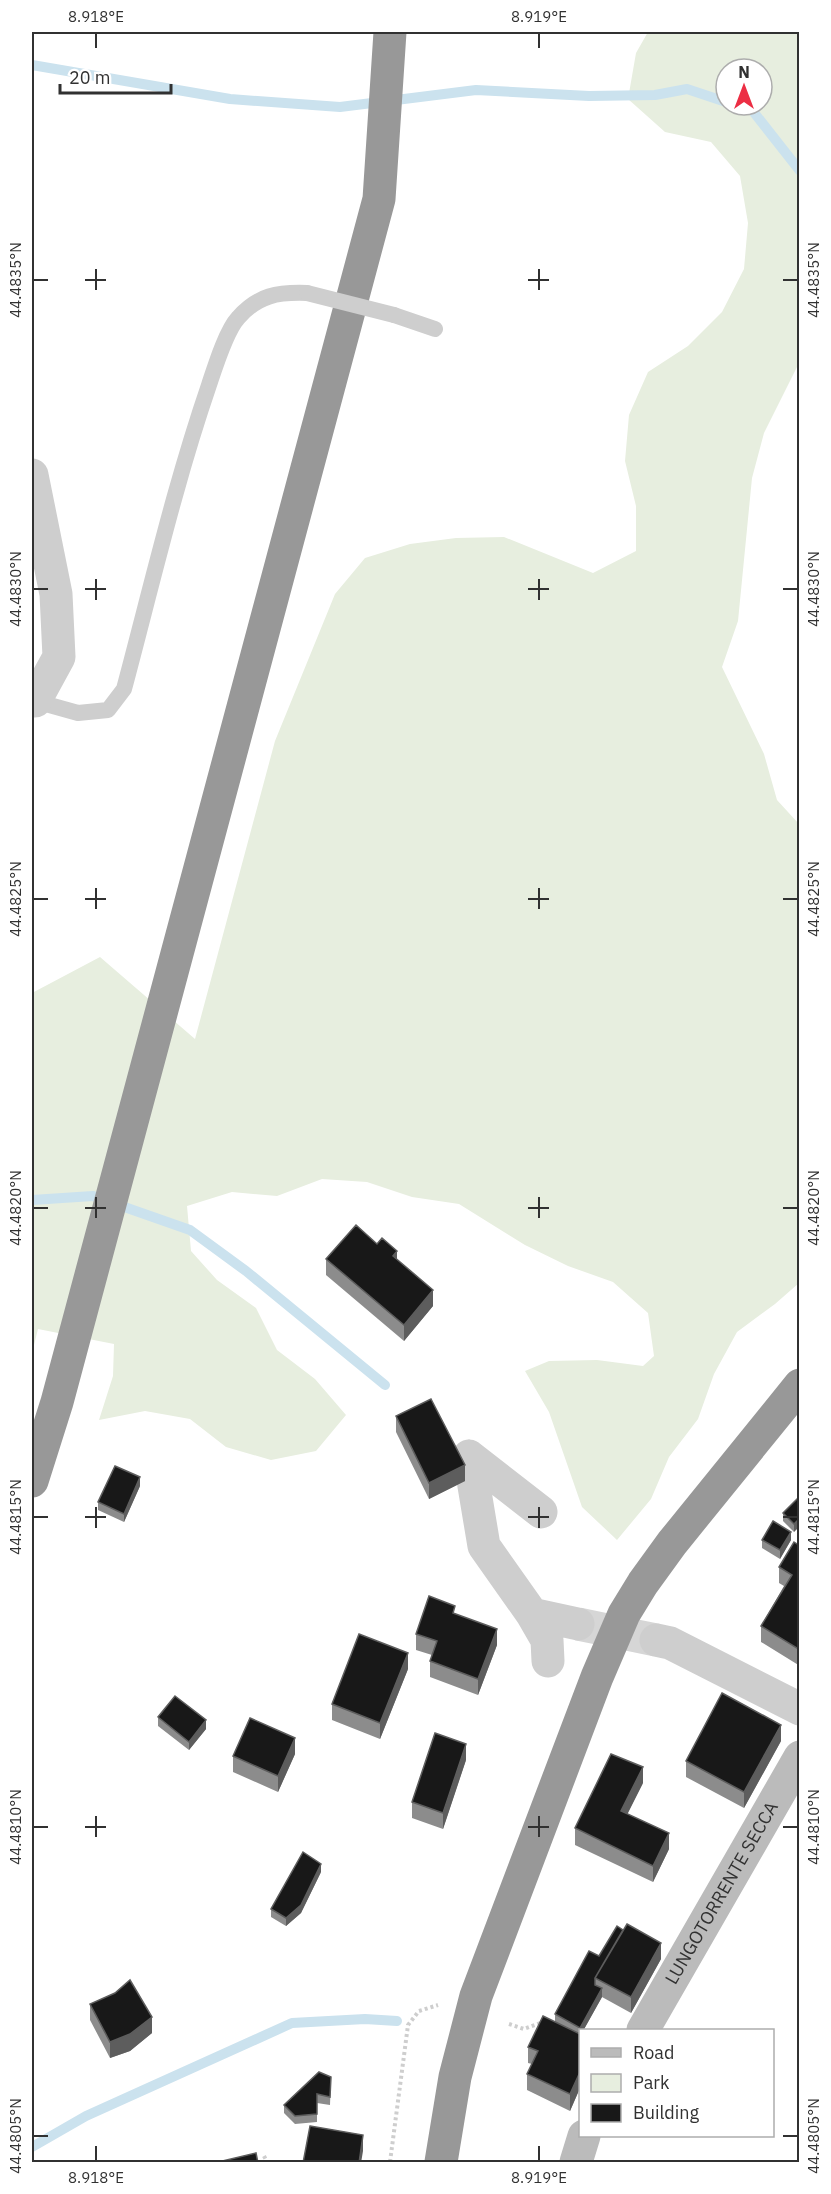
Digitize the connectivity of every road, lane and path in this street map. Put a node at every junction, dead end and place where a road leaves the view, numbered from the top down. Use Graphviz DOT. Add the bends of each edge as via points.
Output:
graph roads {
  1 [pos="390,32"];
  2 [pos="435,330"];
  3 [pos="32,475"];
  4 [pos="33,701"];
  5 [pos="800,1384"];
  6 [pos="32,1481"];
  7 [pos="541,1512"];
  8 [pos="532,1614"];
  9 [pos="578,1624"];
  10 [pos="656,1640"];
  11 [pos="548,1661"];
  12 [pos="800,1709"];
  13 [pos="800,1757"];
  14 [pos="447,2002"];
  15 [pos="509,2024"];
  16 [pos="552,2027"];
  17 [pos="644,2029"];
  18 [pos="584,2137"];
  19 [pos="264,2156"];
  20 [pos="267,2163"];
  21 [pos="390,2163"];
  22 [pos="441,2163"];
  23 [pos="576,2163"];
  1 -- 6 [label="highway" via="379,199 57,1402"];
  2 -- 4 [label="lane, bridge" via="308,293 282,292 255,301 236,320 195,427 124,689 108,710 78,713"];
  3 -- 4 [label="street" via="56,594 58,657"];
  5 -- 22 [label="highway" via="672,1543 624,1614 476,1996 455,2076"];
  7 -- 8 [label="street" via="469,1456 484,1546"];
  8 -- 9 [label="street"];
  8 -- 11 [label="street" via="547,1640"];
  10 -- 12 [label="street" via="670,1643"];
  13 -- 17 [label="main road, LUNGOTORRENTE SECCA"];
  14 -- 21 [label="path" via="420,2011 408,2025"];
  15 -- 16 [label="path" via="524,2029 542,2022"];
  18 -- 23 [label="main road"];
  19 -- 20 [label="path"];
}
